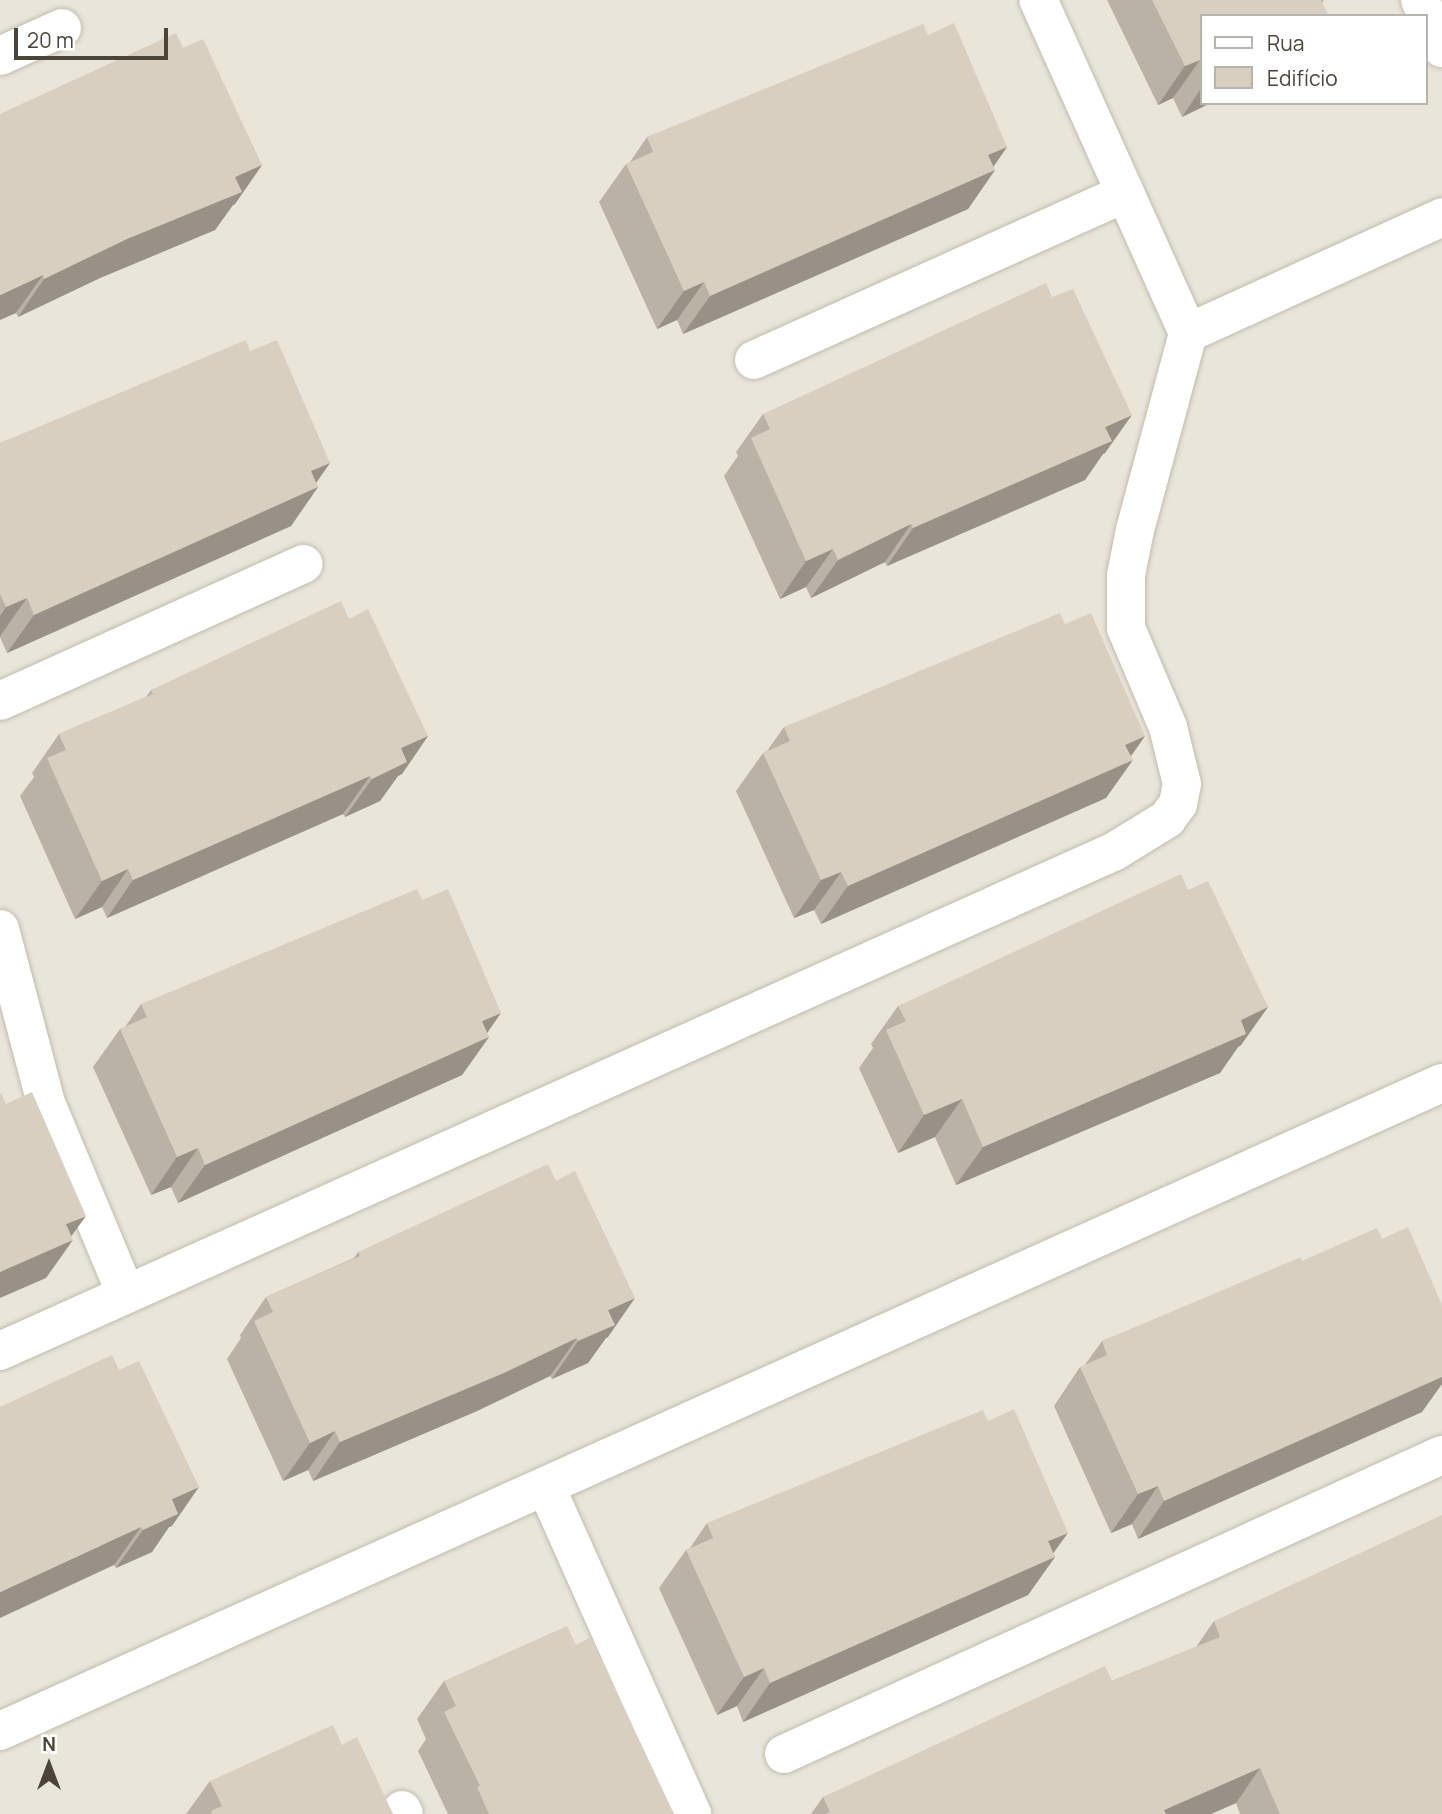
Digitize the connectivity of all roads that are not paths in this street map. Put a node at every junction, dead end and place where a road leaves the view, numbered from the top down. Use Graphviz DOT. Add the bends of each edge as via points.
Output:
graph roads {
  1 [pos="1038,0"];
  2 [pos="1428,17"];
  3 [pos="62,28"];
  4 [pos="1442,48"];
  5 [pos="0,56"];
  6 [pos="1125,193"];
  7 [pos="1442,217"];
  8 [pos="1188,333"];
  9 [pos="754,360"];
  10 [pos="304,564"];
  11 [pos="0,701"];
  12 [pos="0,929"];
  13 [pos="1442,1083"];
  14 [pos="126,1294"];
  15 [pos="0,1351"];
  16 [pos="1442,1455"];
  17 [pos="546,1487"];
  18 [pos="0,1731"];
  19 [pos="784,1754"];
  20 [pos="692,1814"];
  1 -- 6 [label="street"];
  2 -- 4 [label="street"];
  3 -- 5 [label="street"];
  6 -- 8 [label="street"];
  6 -- 9 [label="street"];
  7 -- 8 [label="street"];
  8 -- 14 [label="street" via="1126,575 1126,628 1168,727 1182,784 1178,804 1167,819 1115,851"];
  10 -- 11 [label="street"];
  12 -- 14 [label="street" via="46,1103"];
  13 -- 17 [label="street"];
  14 -- 15 [label="street"];
  16 -- 19 [label="street"];
  17 -- 18 [label="street"];
  17 -- 20 [label="street"];
}
